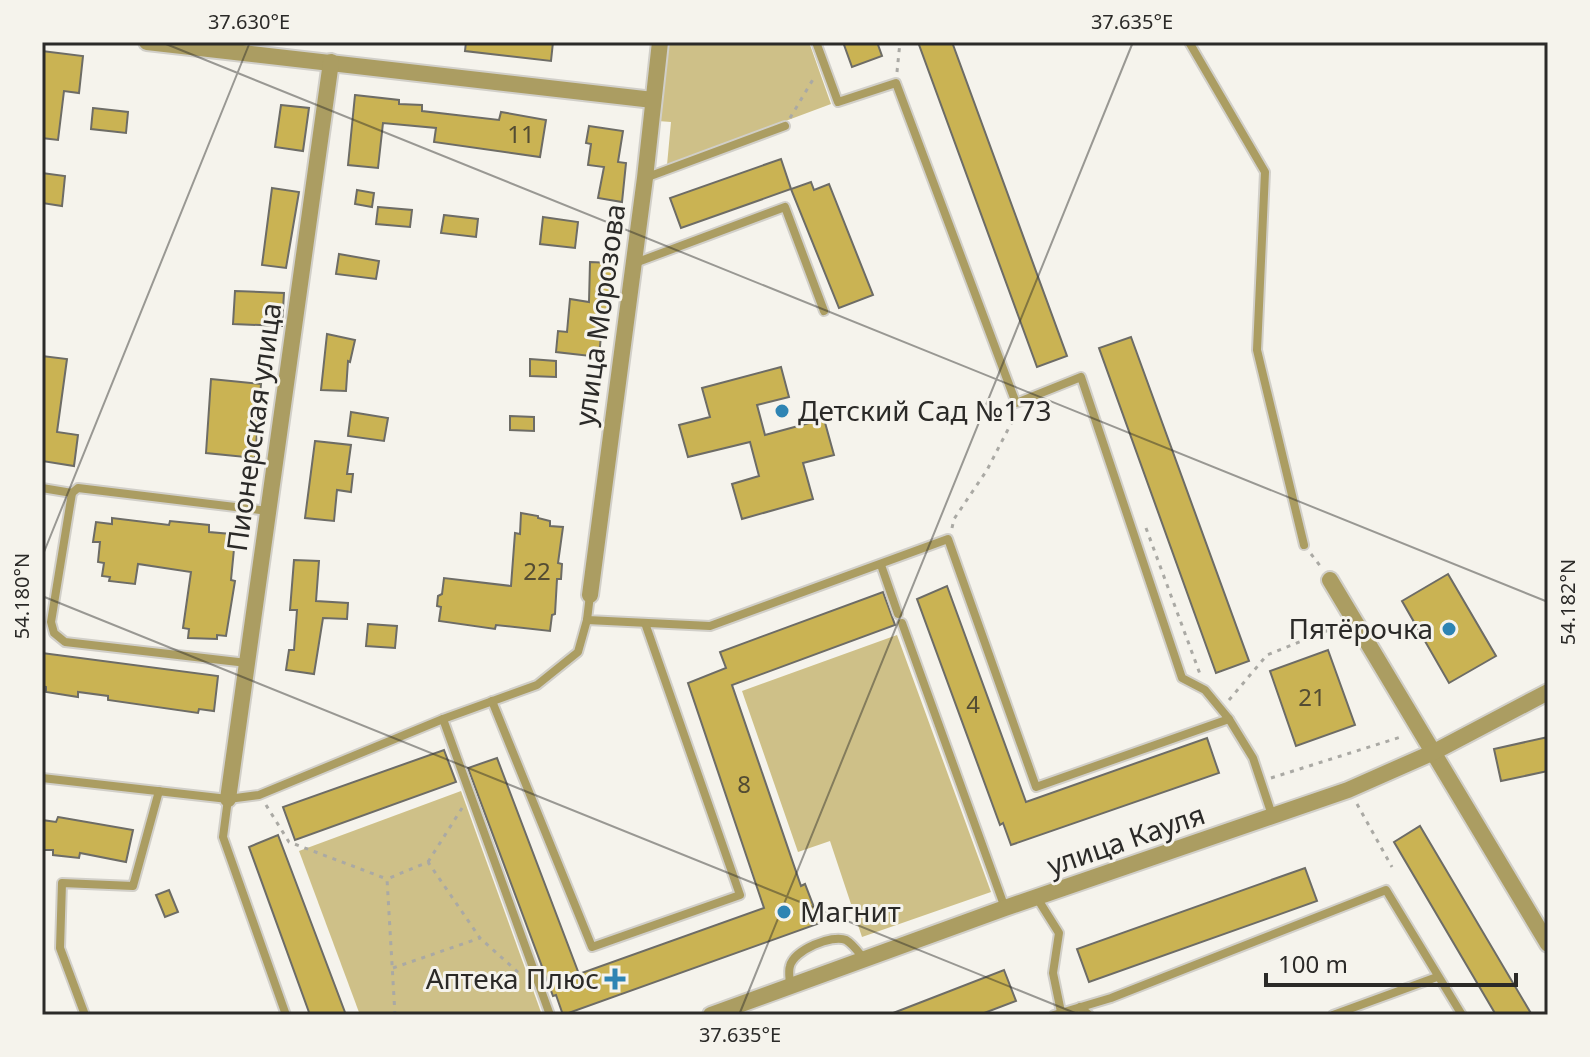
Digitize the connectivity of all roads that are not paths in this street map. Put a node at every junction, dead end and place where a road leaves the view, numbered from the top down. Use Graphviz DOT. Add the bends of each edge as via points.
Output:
graph roads {
  1 [pos="147,42"];
  2 [pos="660,42"];
  3 [pos="816,42"];
  4 [pos="1189,42"];
  5 [pos="250,48"];
  6 [pos="331,62"];
  7 [pos="653,100"];
  8 [pos="785,126"];
  9 [pos="645,178"];
  10 [pos="633,264"];
  11 [pos="824,311"];
  12 [pos="42,488"];
  13 [pos="72,493"];
  14 [pos="268,511"];
  15 [pos="1304,545"];
  16 [pos="881,565"];
  17 [pos="1330,580"];
  18 [pos="590,595"];
  19 [pos="587,620"];
  20 [pos="645,623"];
  21 [pos="247,663"];
  22 [pos="1548,692"];
  23 [pos="492,701"];
  24 [pos="443,719"];
  25 [pos="1229,719"];
  26 [pos="1434,752"];
  27 [pos="42,778"];
  28 [pos="159,791"];
  29 [pos="228,799"];
  30 [pos="1272,816"];
  31 [pos="1037,898"];
  32 [pos="1005,908"];
  33 [pos="1548,944"];
  34 [pos="865,959"];
  35 [pos="1437,977"];
  36 [pos="790,986"];
  37 [pos="1080,1007"];
  38 [pos="1058,1014"];
  39 [pos="85,1015"];
  40 [pos="286,1015"];
  41 [pos="550,1015"];
  42 [pos="711,1015"];
  43 [pos="1089,1015"];
  44 [pos="1333,1015"];
  45 [pos="1462,1015"];
  1 -- 5 [label="street"];
  2 -- 7 [label="street, улица Морозова"];
  3 -- 25 [label="lane" via="838,102 896,83 1016,403 1081,377 1182,678 1205,690"];
  4 -- 15 [label="lane" via="1265,172 1257,350"];
  5 -- 6 [label="street"];
  6 -- 7 [label="street"];
  6 -- 14 [label="street, Пионерская улица"];
  7 -- 9 [label="street, улица Морозова"];
  8 -- 9 [label="lane"];
  9 -- 10 [label="street, улица Морозова"];
  10 -- 11 [label="lane" via="785,207"];
  10 -- 18 [label="street, улица Морозова"];
  12 -- 13 [label="lane"];
  13 -- 14 [label="lane" via="78,488"];
  13 -- 21 [label="lane" via="51,622 54,633 65,642"];
  14 -- 21 [label="street, Пионерская улица"];
  16 -- 20 [label="lane" via="710,626"];
  16 -- 25 [label="lane" via="948,539 1036,787"];
  16 -- 32 [label="lane"];
  17 -- 26 [label="street"];
  18 -- 19 [label="lane"];
  19 -- 20 [label="lane"];
  19 -- 23 [label="lane" via="578,652 537,685"];
  20 -- 23 [label="lane" via="740,895 592,947"];
  21 -- 29 [label="street, Пионерская улица"];
  22 -- 26 [label="street, улица Кауля"];
  23 -- 24 [label="lane"];
  24 -- 29 [label="lane" via="259,795"];
  24 -- 41 [label="lane"];
  25 -- 30 [label="lane" via="1253,758"];
  26 -- 30 [label="street, улица Кауля"];
  26 -- 33 [label="street"];
  27 -- 28 [label="lane"];
  28 -- 29 [label="lane"];
  28 -- 39 [label="lane" via="133,886 62,883 60,948"];
  29 -- 40 [label="lane" via="223,837"];
  30 -- 31 [label="street, улица Кауля"];
  31 -- 32 [label="street, улица Кауля"];
  31 -- 38 [label="lane" via="1059,933 1053,973"];
  32 -- 34 [label="street, улица Кауля"];
  34 -- 36 [label="street, улица Кауля"];
  34 -- 36 [label="lane" via="836,938 804,949 790,965"];
  35 -- 37 [label="lane" via="1386,890"];
  35 -- 44 [label="lane"];
  35 -- 45 [label="lane"];
  36 -- 42 [label="street, улица Кауля"];
  37 -- 38 [label="lane"];
  37 -- 43 [label="lane"];
}
